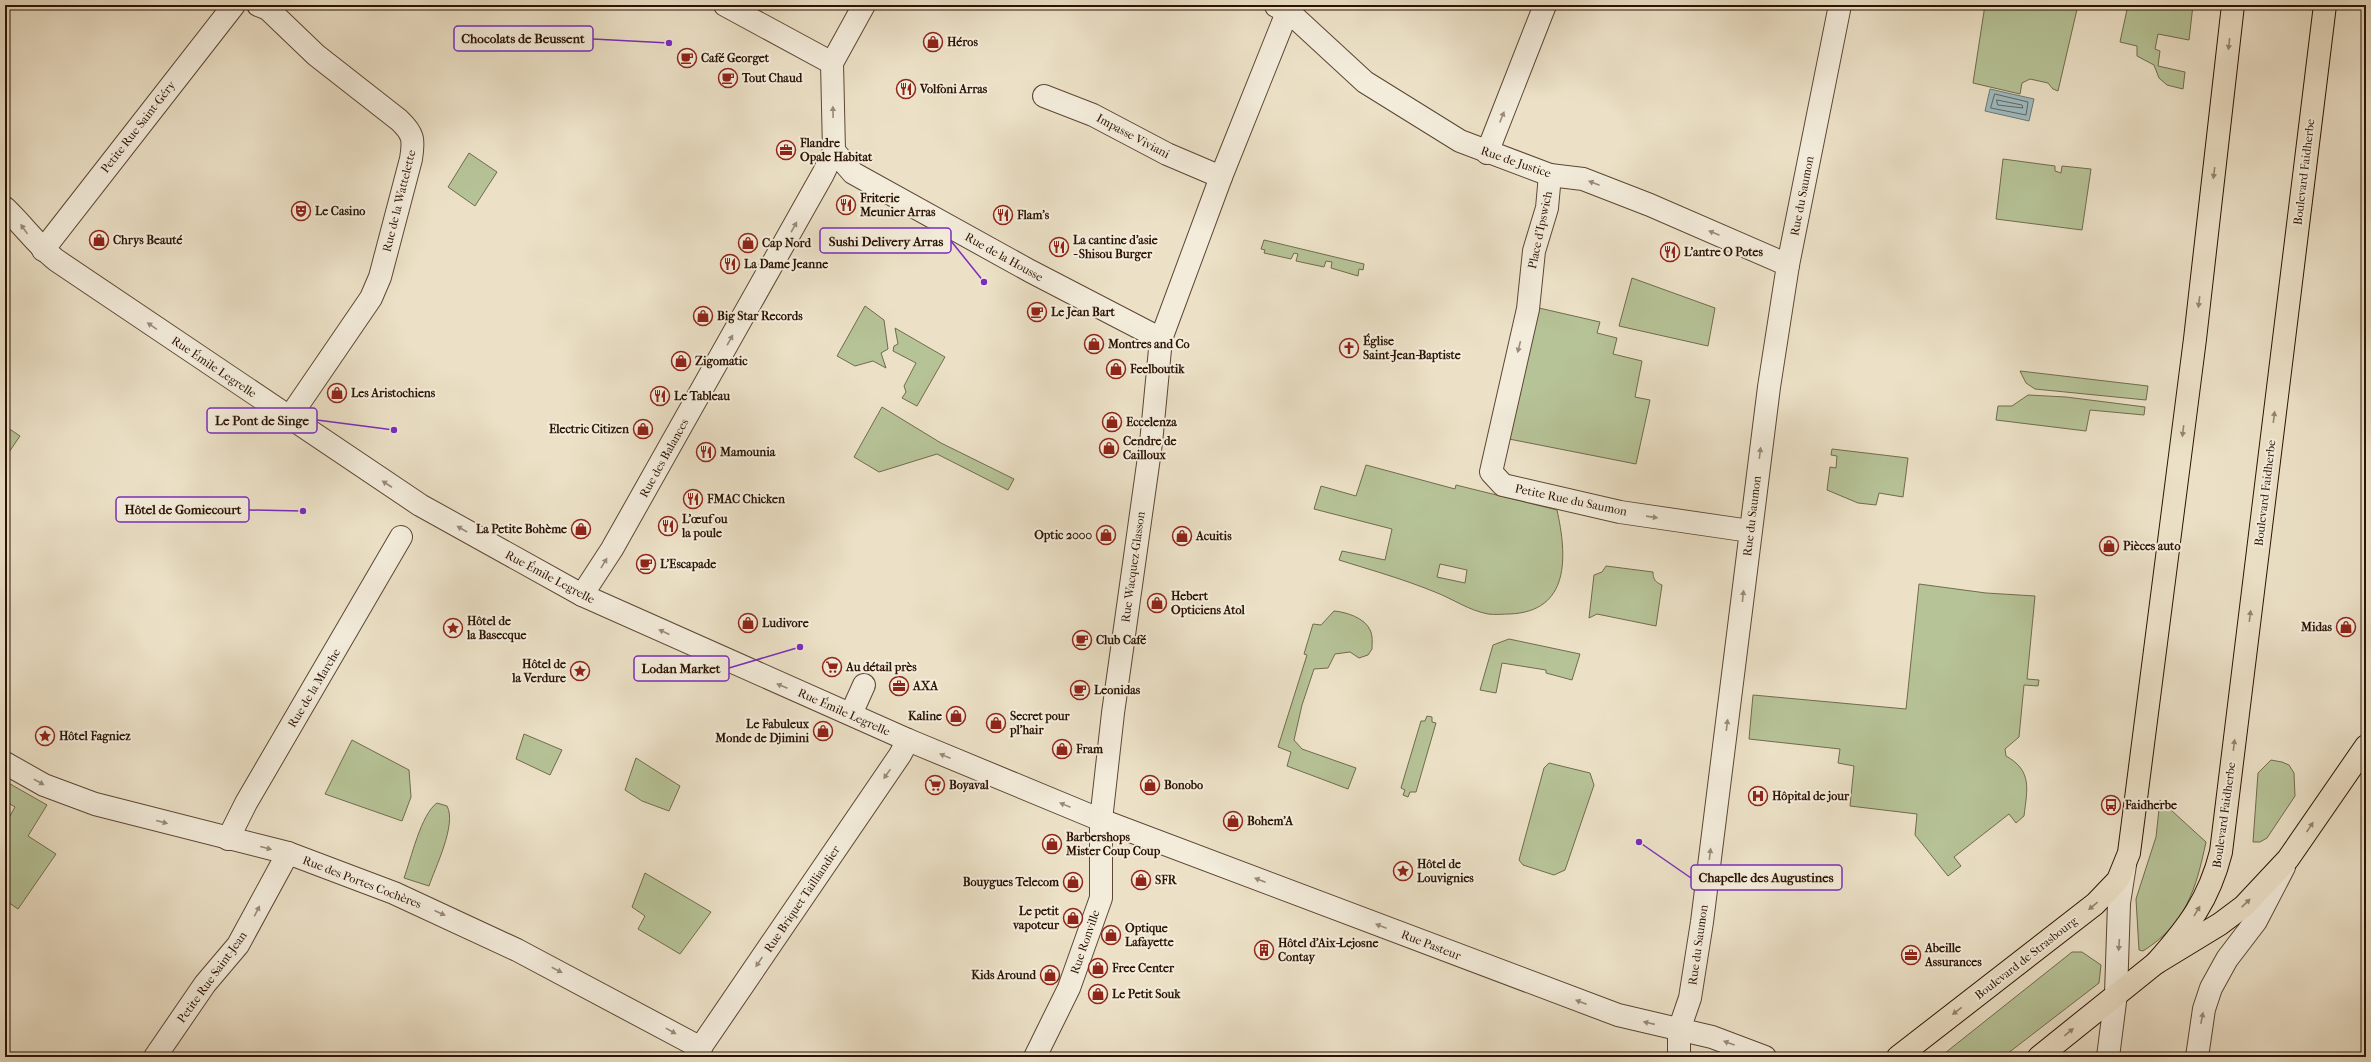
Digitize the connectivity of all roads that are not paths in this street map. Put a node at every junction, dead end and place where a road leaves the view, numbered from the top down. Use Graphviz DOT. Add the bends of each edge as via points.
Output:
graph roads {
  1 [pos="234,5"];
  2 [pos="258,5"];
  3 [pos="725,5"];
  4 [pos="864,5"];
  5 [pos="1545,5"];
  6 [pos="1840,5"];
  7 [pos="2233,5"];
  8 [pos="2325,5"];
  9 [pos="1284,7"];
  10 [pos="832,63"];
  11 [pos="1044,96"];
  12 [pos="834,151"];
  13 [pos="1487,153"];
  14 [pos="1550,175"];
  15 [pos="1221,178"];
  16 [pos="5,208"];
  17 [pos="43,250"];
  18 [pos="1788,265"];
  19 [pos="1528,309"];
  20 [pos="1161,339"];
  21 [pos="289,418"];
  22 [pos="1750,531"];
  23 [pos="401,538"];
  24 [pos="582,595"];
  25 [pos="864,685"];
  26 [pos="851,714"];
  27 [pos="908,740"];
  28 [pos="2366,746"];
  29 [pos="5,763"];
  30 [pos="1101,820"];
  31 [pos="228,839"];
  32 [pos="288,854"];
  33 [pos="2288,859"];
  34 [pos="2125,865"];
  35 [pos="2156,963"];
  36 [pos="2116,994"];
  37 [pos="1680,1030"];
  38 [pos="698,1052"];
  39 [pos="155,1057"];
  40 [pos="1035,1057"];
  41 [pos="1679,1057"];
  42 [pos="1766,1057"];
  43 [pos="1898,1057"];
  44 [pos="2039,1057"];
  45 [pos="2108,1057"];
  46 [pos="2196,1057"];
  1 -- 17 [label="street, Petite Rue Saint-Géry"];
  2 -- 21 [label="street, Rue de la Wattelette" via="268,9 316,55 399,120 410,130 413,142 411,159 380,277 371,298"];
  3 -- 10 [label="street"];
  4 -- 10 [label="street"];
  13 -- 5 [label="street, one-way"];
  6 -- 18 [label="street, Rue du Saumon"];
  7 -- 34 [label="main road, Boulevard de Strasbourg, one-way" via="2195,339 2132,841"];
  35 -- 8 [label="main road, Boulevard Faidherbe, one-way" via="2182,935 2203,902 2216,872 2221,852"];
  9 -- 13 [label="street, Rue de Justice" via="1364,82 1460,142"];
  9 -- 15 [label="street, Rue Wacquez-Glasson" via="1276,37"];
  12 -- 10 [label="street, one-way"];
  11 -- 15 [label="street, Impasse Viviani" via="1093,115 1167,154"];
  12 -- 20 [label="street, Rue de la Housse" via="854,173 1030,271"];
  24 -- 12 [label="street, Rue des Balances, one-way" via="612,549"];
  13 -- 14 [label="street, Rue de Justice"];
  18 -- 14 [label="street, Rue de Justice, one-way" via="1583,179"];
  14 -- 19 [label="street, Place d'Ipswich" via="1547,208 1534,251"];
  15 -- 20 [label="street, Rue Wacquez-Glasson"];
  17 -- 16 [label="street, Rue Émile Legrelle, one-way"];
  21 -- 17 [label="street, Rue Émile Legrelle, one-way"];
  22 -- 18 [label="street, Rue du Saumon, one-way"];
  19 -- 22 [label="street, Petite Rue du Saumon, one-way" via="1491,472 1503,485 1620,512"];
  20 -- 30 [label="street, Rue Wacquez-Glasson"];
  24 -- 21 [label="street, Rue Émile Legrelle, one-way" via="420,505"];
  37 -- 22 [label="street, Rue du Saumon, one-way" via="1690,998 1702,922"];
  23 -- 31 [label="street, Rue de la Marche" via="236,821"];
  26 -- 24 [label="street, Rue Émile Legrelle, one-way" via="762,677"];
  25 -- 26 [label="street"];
  26 -- 27 [label="street, Rue Émile Legrelle"];
  30 -- 27 [label="street, Rue Émile Legrelle, one-way"];
  27 -- 38 [label="street, Rue Briquet Tailliandier, one-way"];
  33 -- 28 [label="main road, one-way"];
  29 -- 31 [label="street, Rue des Portes Cochères, one-way" via="44,785 95,804"];
  37 -- 30 [label="street, Rue Pasteur, one-way" via="1618,1016"];
  30 -- 40 [label="street, Rue Ronville" via="1101,898 1069,988"];
  31 -- 32 [label="street, Rue des Portes Cochères, one-way"];
  32 -- 38 [label="street, Rue des Portes Cochères, one-way" via="394,893 475,929 570,977"];
  39 -- 32 [label="street, Petite Rue Saint-Jean, one-way" via="205,984 238,945"];
  35 -- 33 [label="main road, one-way" via="2220,924 2244,906"];
  46 -- 33 [label="street, one-way" via="2204,1009 2211,988 2227,959 2256,921"];
  34 -- 36 [label="street, one-way" via="2119,902"];
  34 -- 43 [label="main road, Boulevard de Strasbourg, one-way" via="2118,880 2096,904"];
  35 -- 36 [label="main road"];
  44 -- 36 [label="main road, one-way"];
  36 -- 45 [label="street"];
  37 -- 41 [label="street, Rue du Saumon"];
  42 -- 37 [label="street, Rue Pasteur, one-way" via="1712,1037"];
}
